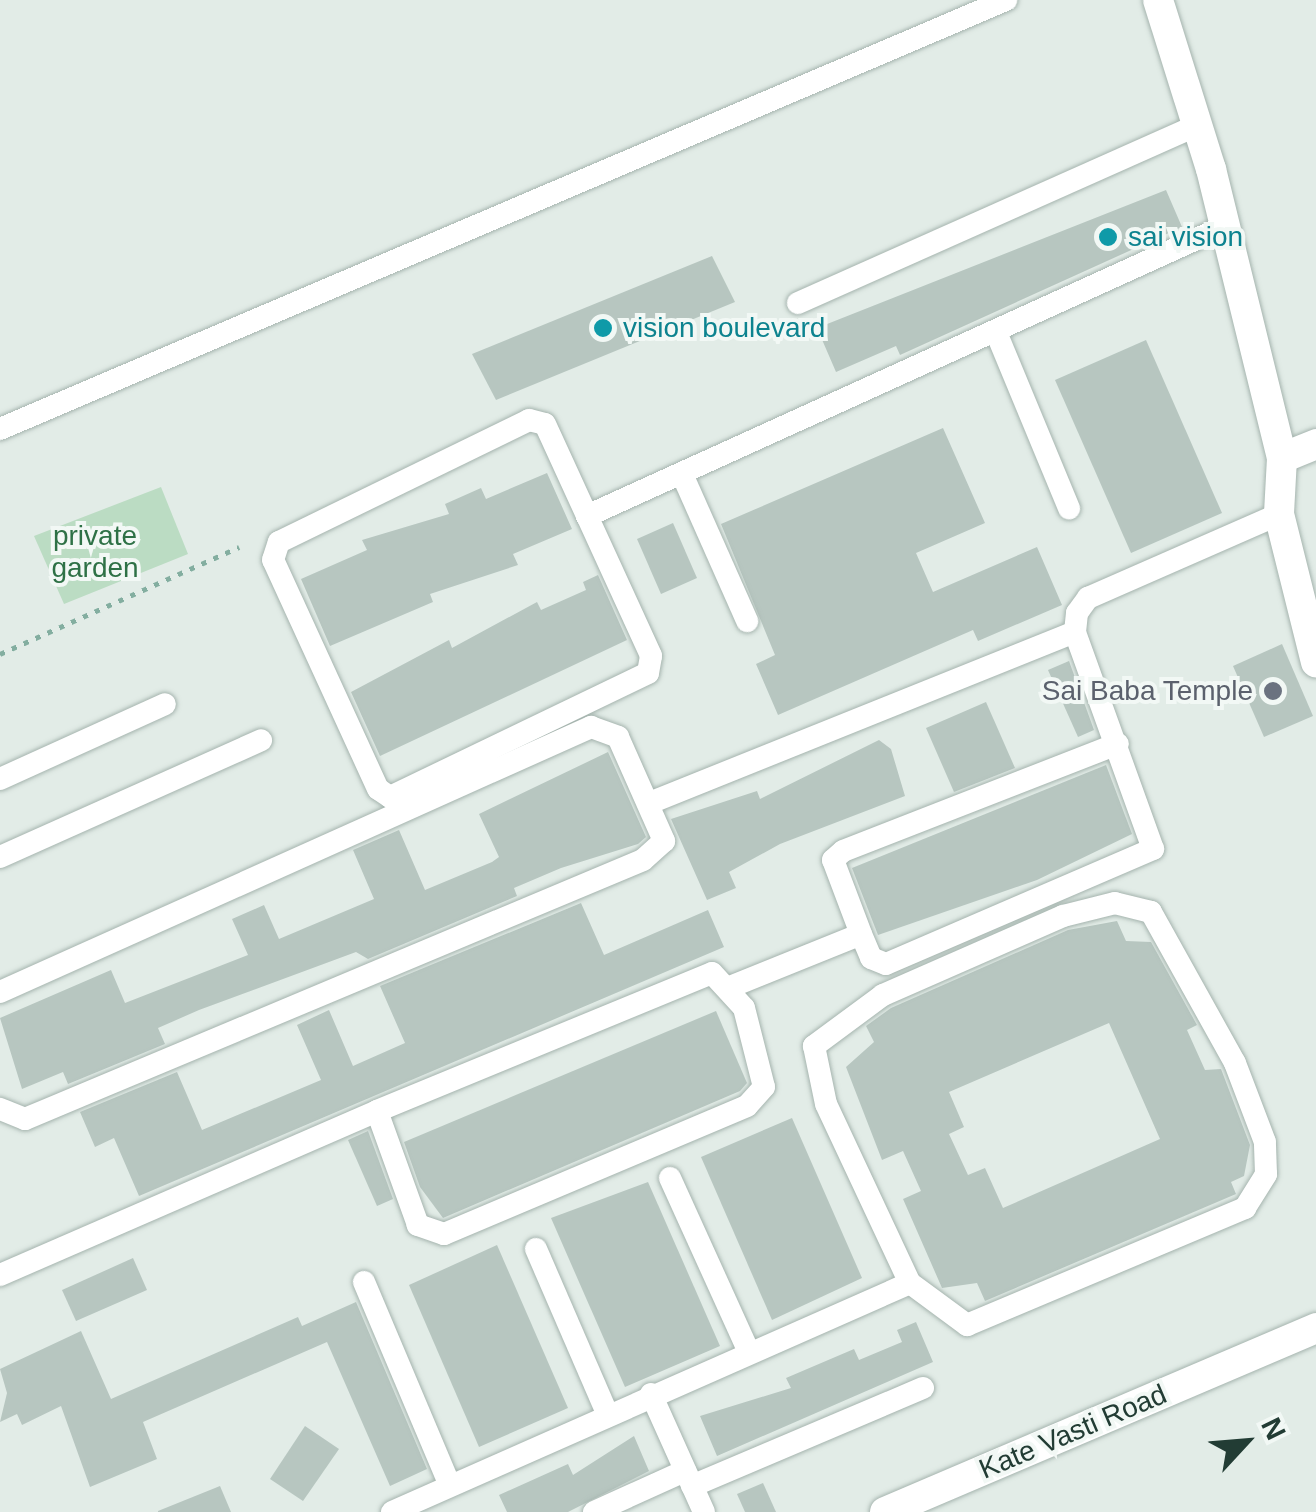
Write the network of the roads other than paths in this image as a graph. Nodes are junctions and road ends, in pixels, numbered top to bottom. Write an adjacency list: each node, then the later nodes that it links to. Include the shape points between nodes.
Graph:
1 (1006, 0): 7 (street)
2 (1158, 0): 3 (street)
3 (1197, 125): 4 (street); 5 (street)
4 (1225, 226): 6 (street); 9 (street)
5 (798, 304)
6 (996, 332): 10 (street); 11 (street)
7 (0, 429)
8 (1316, 444): 9 (street)
9 (1282, 458): 12 (street)
10 (682, 474): 13 (street); 14 (street)
11 (1069, 508)
12 (1279, 514): 15 (street, via 1088,598); 16 (street)
13 (587, 516): 13 (street, via 546,424 529,420 279,542 274,560 378,789 390,797 648,672 652,656)
14 (747, 621)
15 (1075, 632): 19 (street); 21 (street)
16 (1316, 662)
17 (166, 704): 20 (street)
18 (261, 740): 22 (street)
19 (1118, 744): 23 (street, via 842,852 833,860); 23 (street, via 1154,850 886,964 871,958)
20 (0, 779)
21 (652, 802): 25 (street, via 618,737 574,731); 26 (street, via 664,841 643,860 25,1119)
22 (0, 857)
23 (861, 934): 24 (street)
24 (730, 987): 27 (street, via 712,973); 27 (street, via 744,1008 760,1097 444,1234 418,1225)
25 (0, 992)
26 (0, 1109)
27 (377, 1110): 30 (street)
28 (670, 1178): 34 (street)
29 (536, 1249): 37 (street)
30 (0, 1275)
31 (364, 1282): 39 (street)
32 (910, 1283): 32 (street, via 967,1325 1245,1208 1266,1174 1265,1142 1235,1063 1152,912 1115,903 1062,916 883,995 814,1046 826,1104); 34 (street)
33 (1316, 1328): 43 (street, Kate Vasti Road)
34 (749, 1352): 36 (street)
35 (923, 1388): 38 (street)
36 (651, 1394): 37 (street); 38 (street)
37 (607, 1413): 39 (street)
38 (689, 1478): 41 (street); 42 (street)
39 (448, 1483): 40 (street)
40 (392, 1512)
41 (594, 1512)
42 (704, 1512)
43 (886, 1512)

